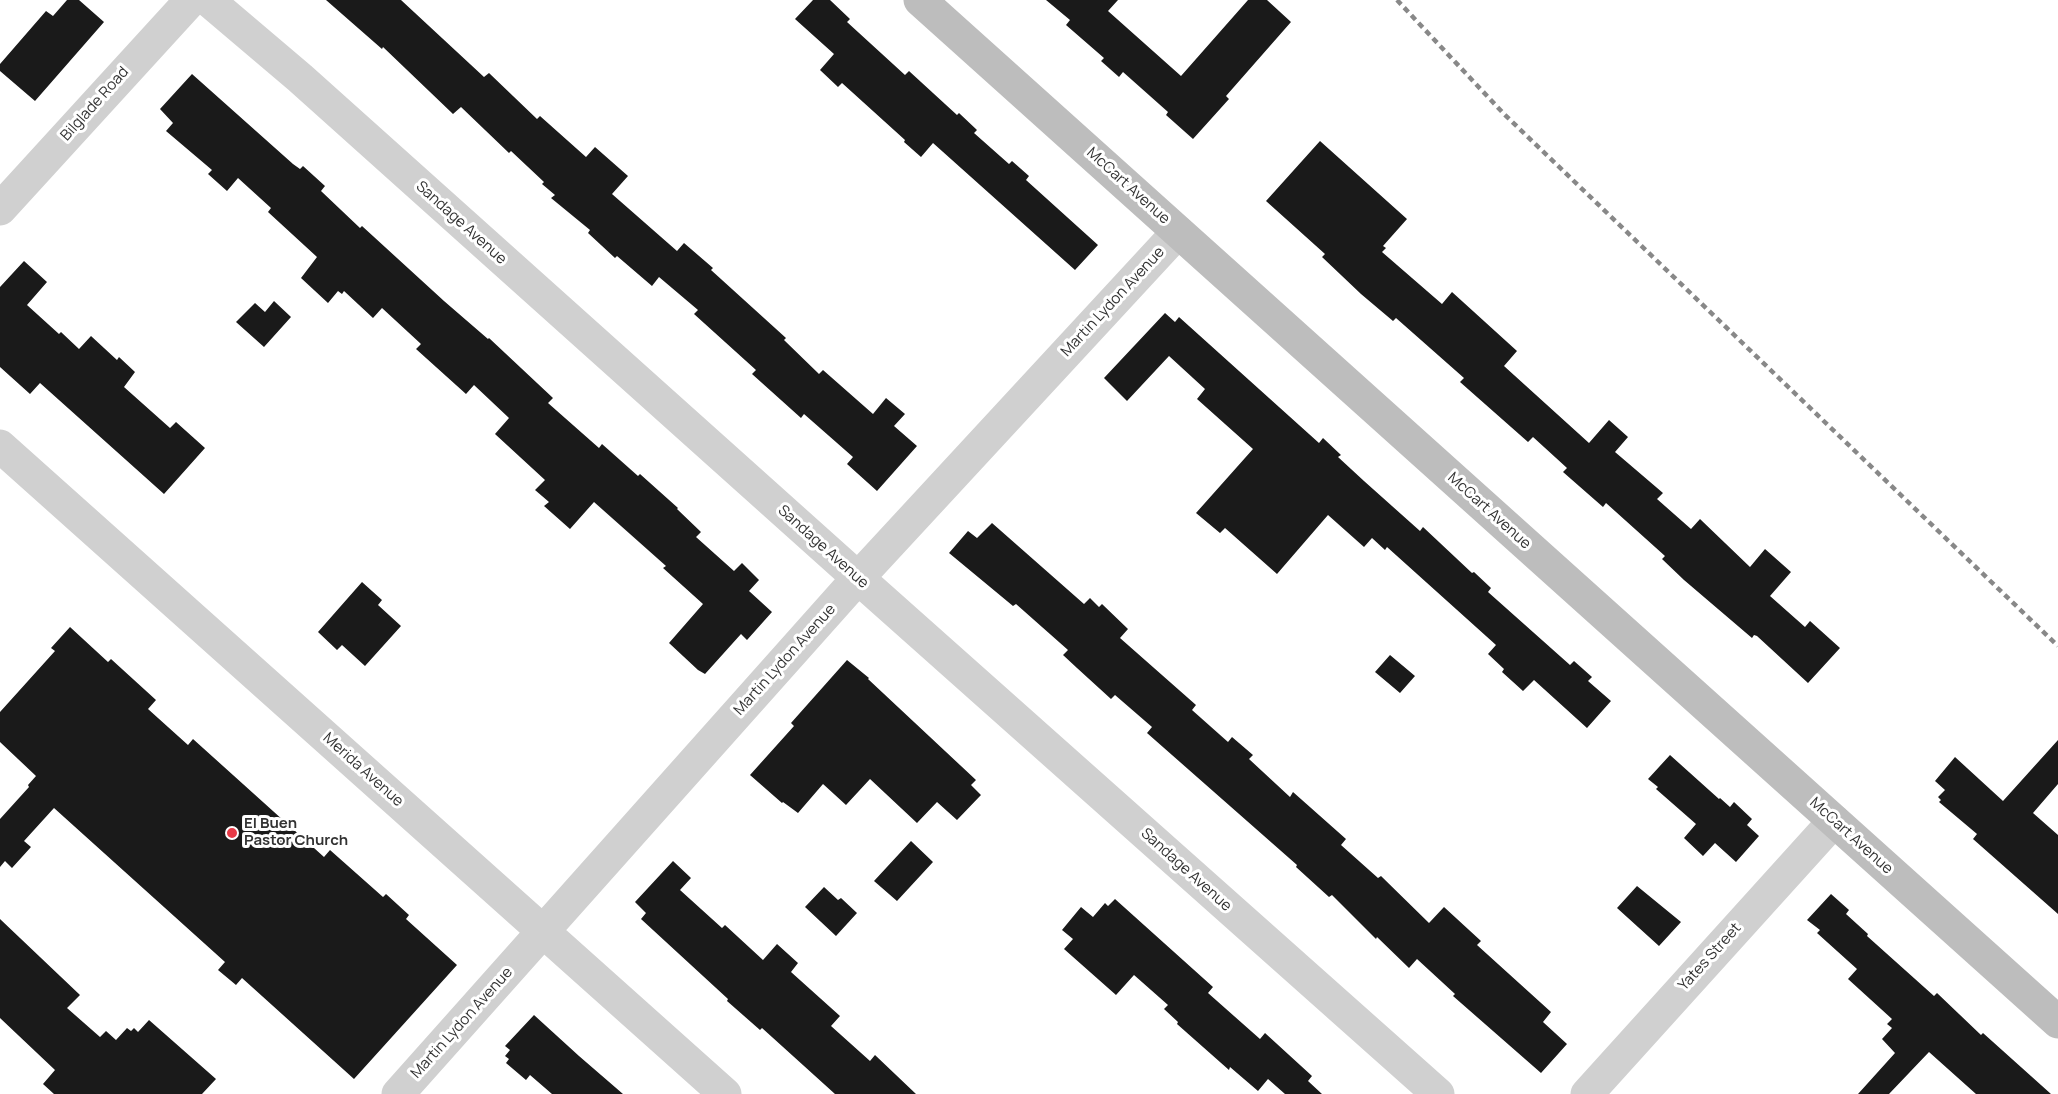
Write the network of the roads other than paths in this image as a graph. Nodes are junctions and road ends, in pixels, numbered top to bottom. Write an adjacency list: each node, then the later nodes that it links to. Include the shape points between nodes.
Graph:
1 (190, 0): 4 (street, Bilglade Road)
2 (208, 0): 7 (street, Sandage Avenue)
3 (920, 0): 5 (main road, McCart Avenue)
4 (0, 209)
5 (1178, 232): 7 (street, Martin Lydon Avenue); 8 (main road, McCart Avenue)
6 (0, 446): 9 (street, Merida Avenue)
7 (858, 578): 9 (street, Martin Lydon Avenue); 13 (street, Sandage Avenue)
8 (1834, 821): 10 (main road, McCart Avenue); 14 (street, Yates Street)
9 (543, 932): 11 (street, Martin Lydon Avenue); 12 (street, Merida Avenue)
10 (2058, 1023)
11 (398, 1094)
12 (725, 1094)
13 (1438, 1094)
14 (1587, 1094)

